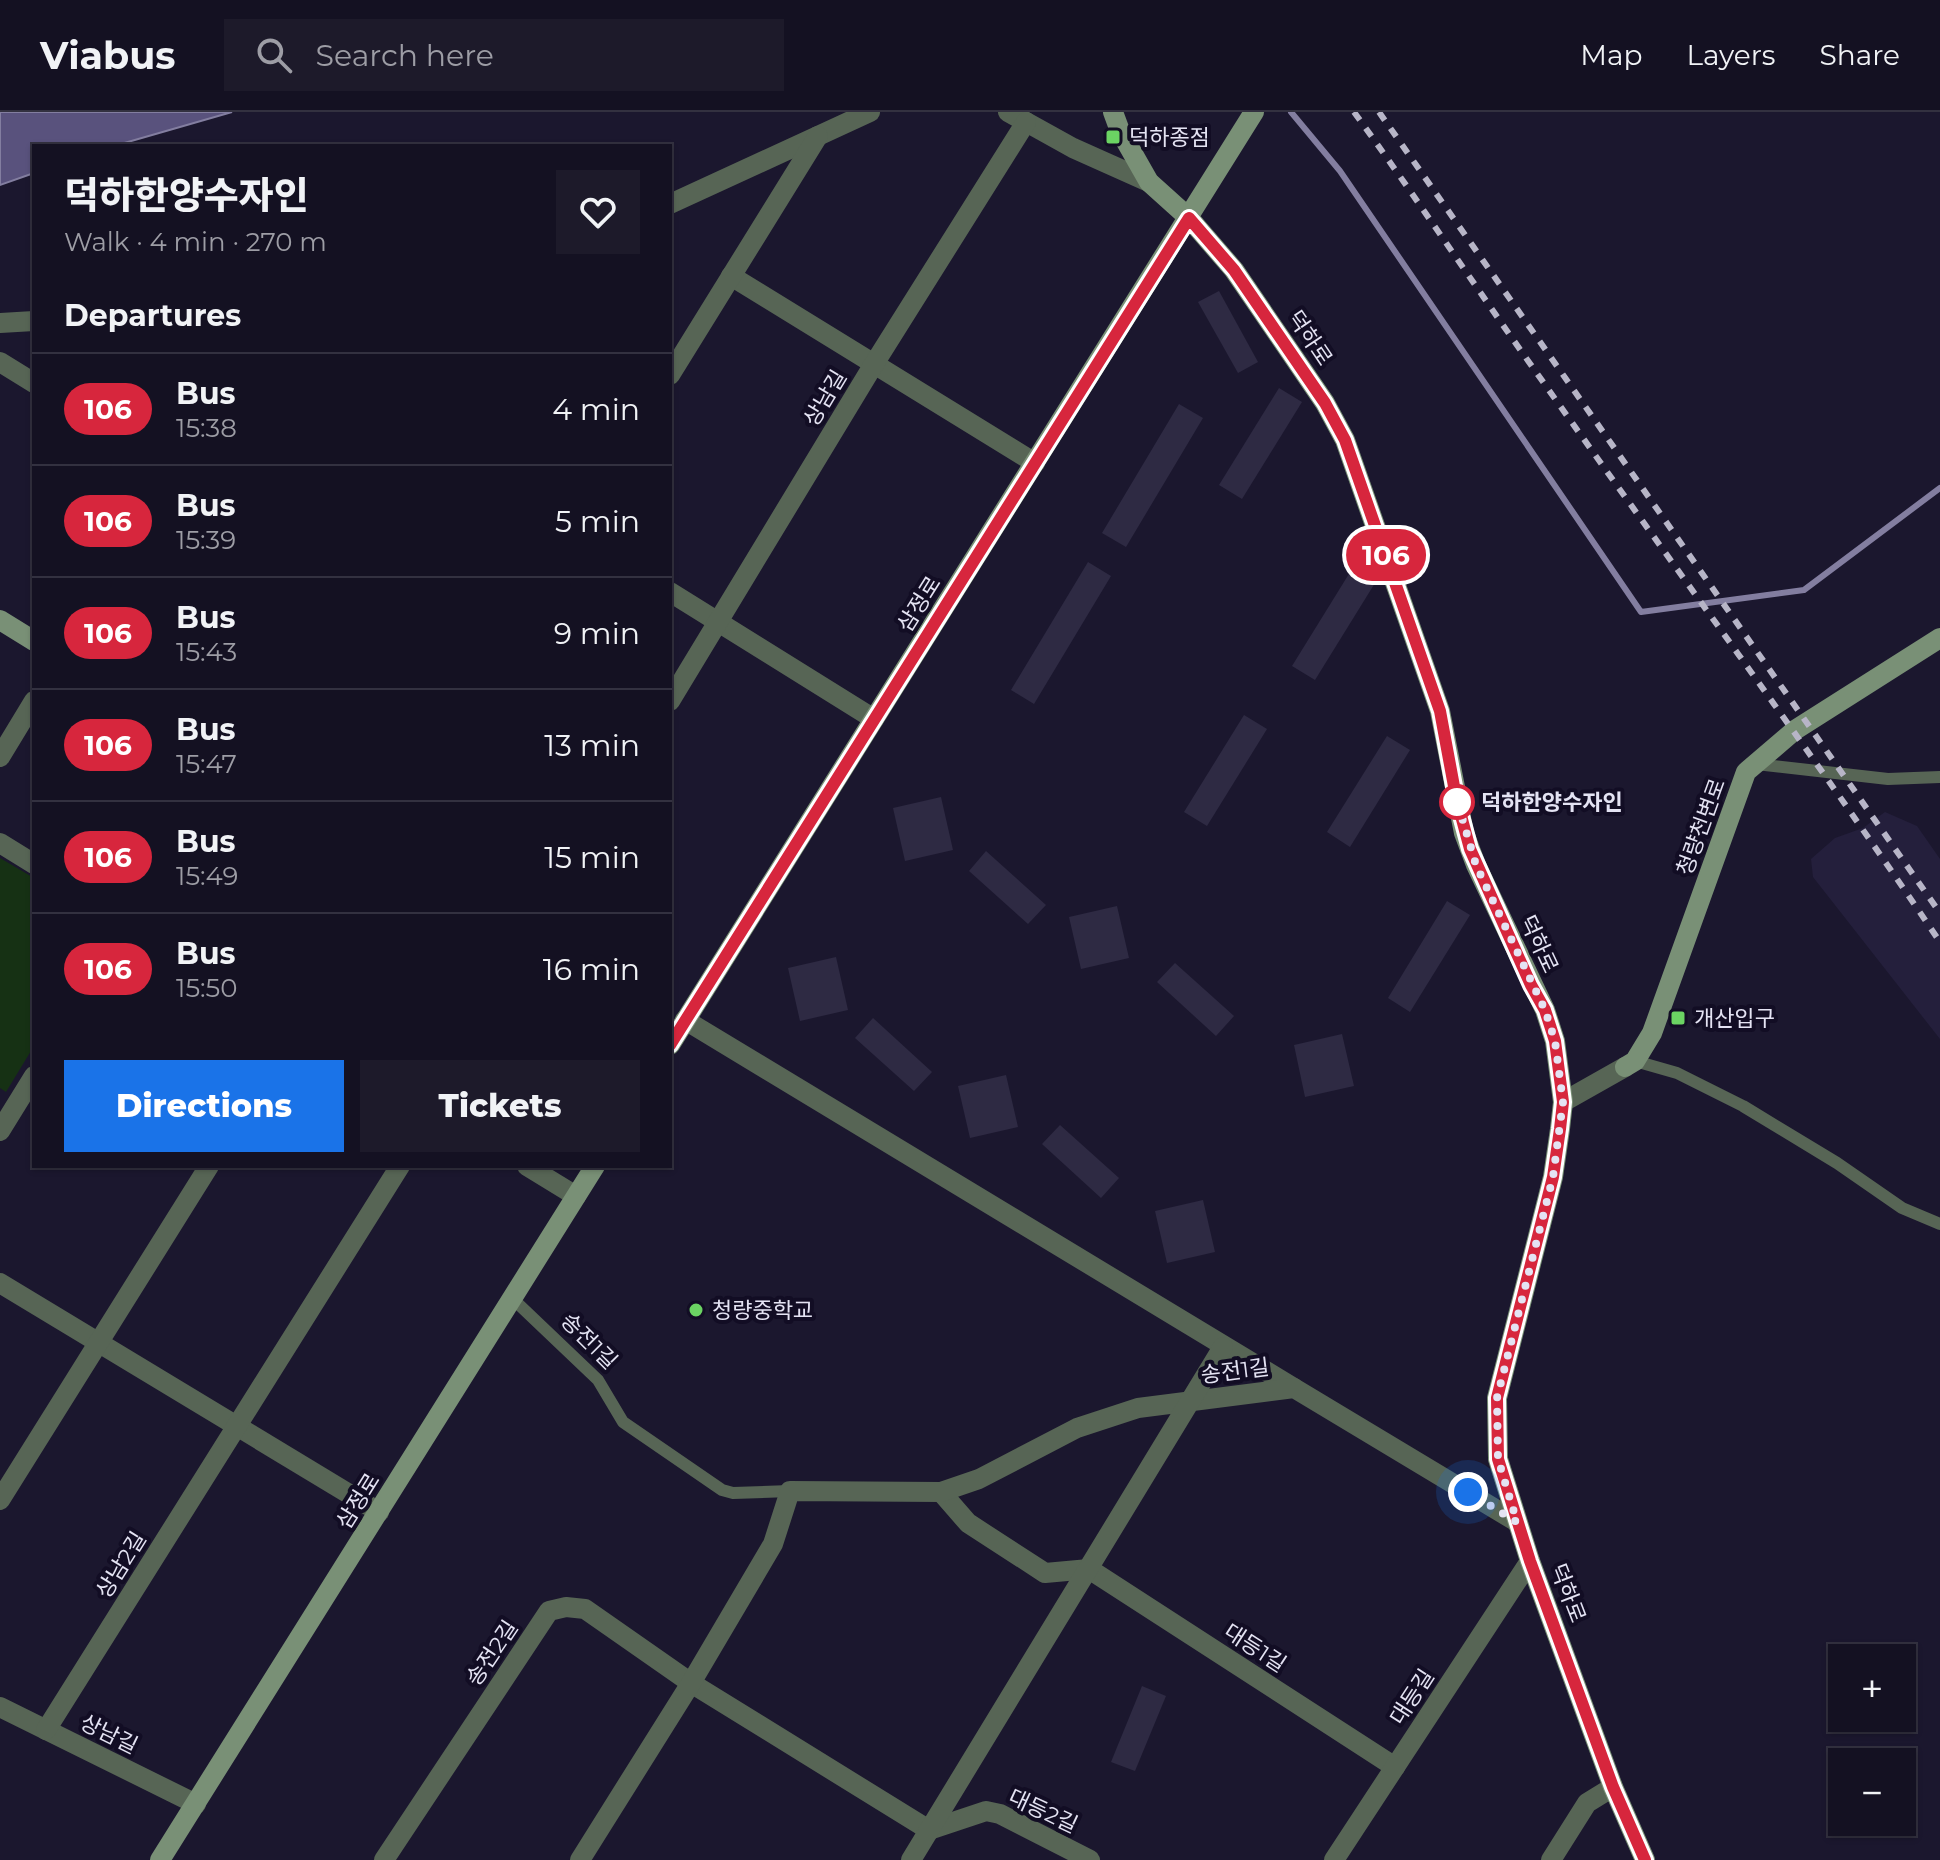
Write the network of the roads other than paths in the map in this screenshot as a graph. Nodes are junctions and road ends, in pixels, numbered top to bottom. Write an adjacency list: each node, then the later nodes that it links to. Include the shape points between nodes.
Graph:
1 (870, 112): 5 (street)
2 (1113, 112): 6 (street, 덕하로)
3 (1254, 112): 8 (street, 삼정로)
4 (1017, 117): 6 (street); 13 (street, 상남길)
5 (818, 136): 7 (street); 9 (street)
6 (1149, 182): 8 (street, 덕하로)
7 (672, 203)
8 (1189, 218): 16 (street, 삼정로); 33 (street, 덕하로, via 1234,270 1345,440 1440,711 1472,854 1545,1010)
9 (731, 276): 13 (street); 14 (street)
10 (32, 321): 11 (street)
11 (0, 323)
12 (0, 362): 15 (street)
13 (874, 364): 16 (street); 19 (street, 상남길)
14 (672, 372)
15 (32, 382)
16 (1035, 463): 24 (street, 삼정로)
17 (672, 593): 19 (street)
18 (0, 620): 21 (street)
19 (718, 622): 22 (street, 상남길); 24 (street)
20 (1940, 638): 26 (street, 청량천변로, via 1795,730)
21 (32, 640)
22 (672, 698)
23 (32, 704): 25 (street)
24 (874, 719): 30 (street, 삼정로)
25 (0, 757)
26 (1755, 764): 27 (lane, via 1888,779); 31 (street, 청량천변로, via 1746,772 1652,1033)
27 (1940, 777)
28 (0, 843): 29 (street)
29 (32, 863)
30 (676, 1030): 44 (street)
31 (1630, 1064): 33 (street); 40 (lane, via 1677,1073 1743,1106 1902,1208)
32 (32, 1079): 34 (street)
33 (1563, 1102): 52 (street, 덕하로, via 1553,1177 1497,1398 1498,1459)
34 (0, 1131)
35 (208, 1168): 43 (street)
36 (399, 1168): 47 (street, 상남2길)
37 (530, 1168): 39 (street)
38 (594, 1168): 39 (street, 삼정로)
39 (576, 1196): 42 (street, 삼정로)
40 (1940, 1224)
41 (0, 1283): 43 (street)
42 (512, 1298): 48 (lane, 송전1길, via 598,1380 623,1422 722,1490); 51 (street, 삼정로)
43 (99, 1342): 47 (street); 50 (street)
44 (1223, 1347): 45 (street); 46 (street)
45 (1294, 1388): 46 (street, 송전1길); 52 (street, 송전1길)
46 (1191, 1401): 49 (street, 송전1길, via 1138,1408 1077,1428 979,1479); 54 (street)
47 (237, 1426): 51 (street); 57 (street, 상남2길)
48 (790, 1491): 49 (street, 송전1길); 55 (street, via 773,1544)
49 (941, 1492): 54 (street, via 968,1523 1045,1573)
50 (0, 1500)
51 (379, 1512): 60 (street, 삼정로)
52 (1517, 1522): 53 (street, 덕하로)
53 (1530, 1561): 58 (street, 대등길); 59 (street, 덕하로)
54 (1089, 1569): 58 (street, 대등1길); 61 (street)
55 (691, 1683): 61 (street, 송전2길); 63 (street, 송전2길, via 585,1609 549,1611); 64 (street)
56 (0, 1707): 57 (street, 상남길)
57 (46, 1730): 60 (street, 상남길)
58 (1395, 1767): 67 (street, 대등길)
59 (1613, 1787): 68 (street, via 1587,1803); 69 (street, 덕하로)
60 (196, 1804): 62 (street, 삼정로)
61 (929, 1830): 65 (street); 66 (street, 대등2길, via 986,1811)
62 (160, 1860)
63 (384, 1860)
64 (580, 1860)
65 (911, 1860)
66 (1090, 1860)
67 (1334, 1860)
68 (1551, 1860)
69 (1645, 1860)

